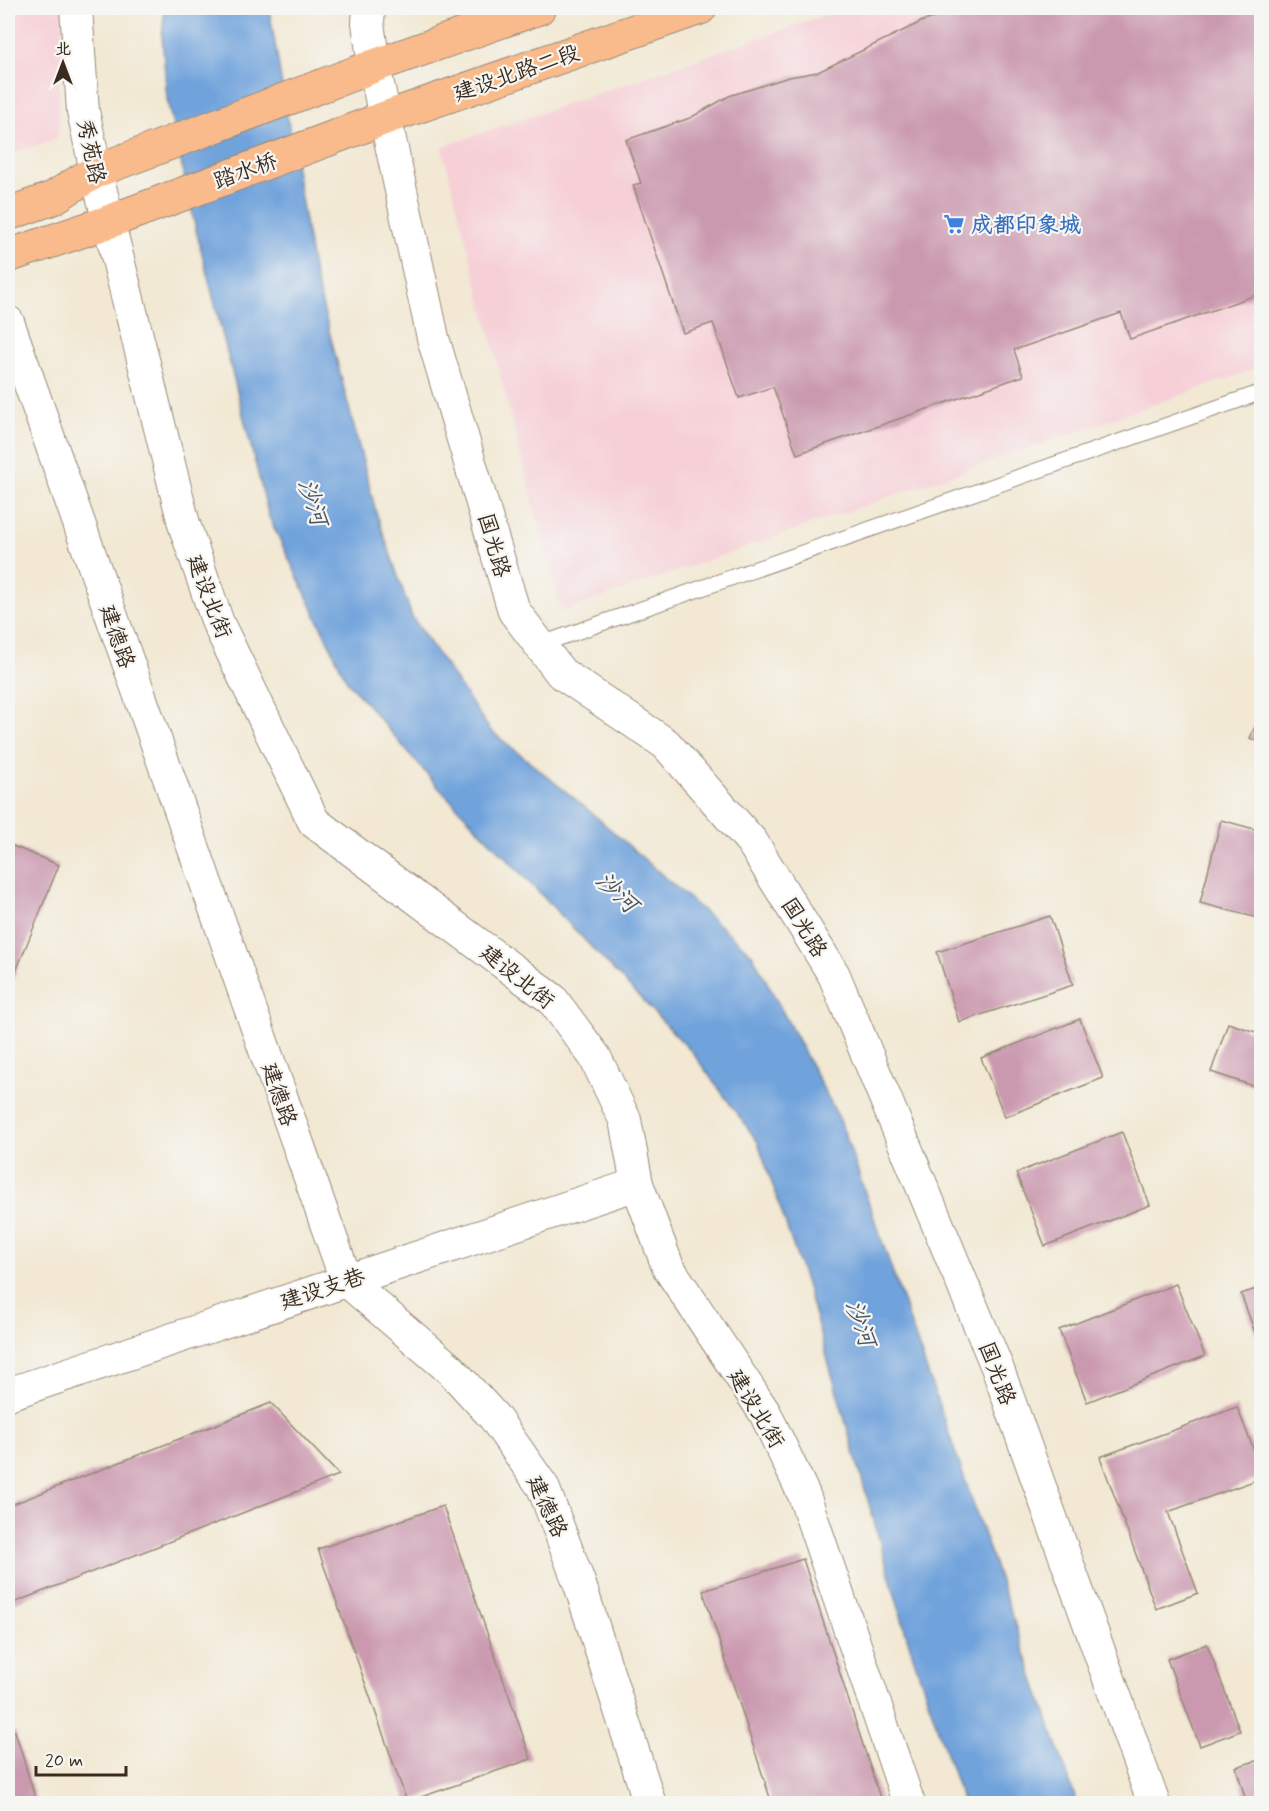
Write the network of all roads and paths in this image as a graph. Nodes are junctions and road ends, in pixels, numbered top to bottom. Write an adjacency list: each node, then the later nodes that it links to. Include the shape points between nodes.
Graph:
1 (76, 8): 8 (street, 秀苑路, via 83,111)
2 (369, 8): 5 (street, 国光路)
3 (539, 8): 5 (main road)
4 (700, 8): 6 (main road, 建设北路二段)
5 (374, 66): 6 (street, 国光路); 8 (main road)
6 (385, 118): 7 (main road, 建设北路二段); 14 (street, 国光路, via 433,338 514,611)
7 (332, 138): 10 (main road, 踏水桥)
8 (96, 171): 9 (main road, via 53,198); 10 (street, 秀苑路)
9 (8, 214)
10 (108, 222): 11 (main road); 15 (street, 建设北街, via 187,535 218,623 314,822 552,999 595,1056 625,1120)
11 (8, 256)
12 (8, 322): 16 (street, 建德路)
13 (1262, 392): 14 (lane)
14 (539, 645): 20 (street, 国光路, via 561,673 666,744 752,842 834,975 997,1367)
15 (637, 1184): 16 (street, 建设支巷); 19 (street, 建设北街, via 668,1267 765,1413 804,1495)
16 (346, 1280): 17 (street, 建设支巷); 18 (street, 建德路, via 451,1370 494,1417 543,1487 580,1585)
17 (8, 1394)
18 (650, 1803)
19 (909, 1803)
20 (1154, 1803)

